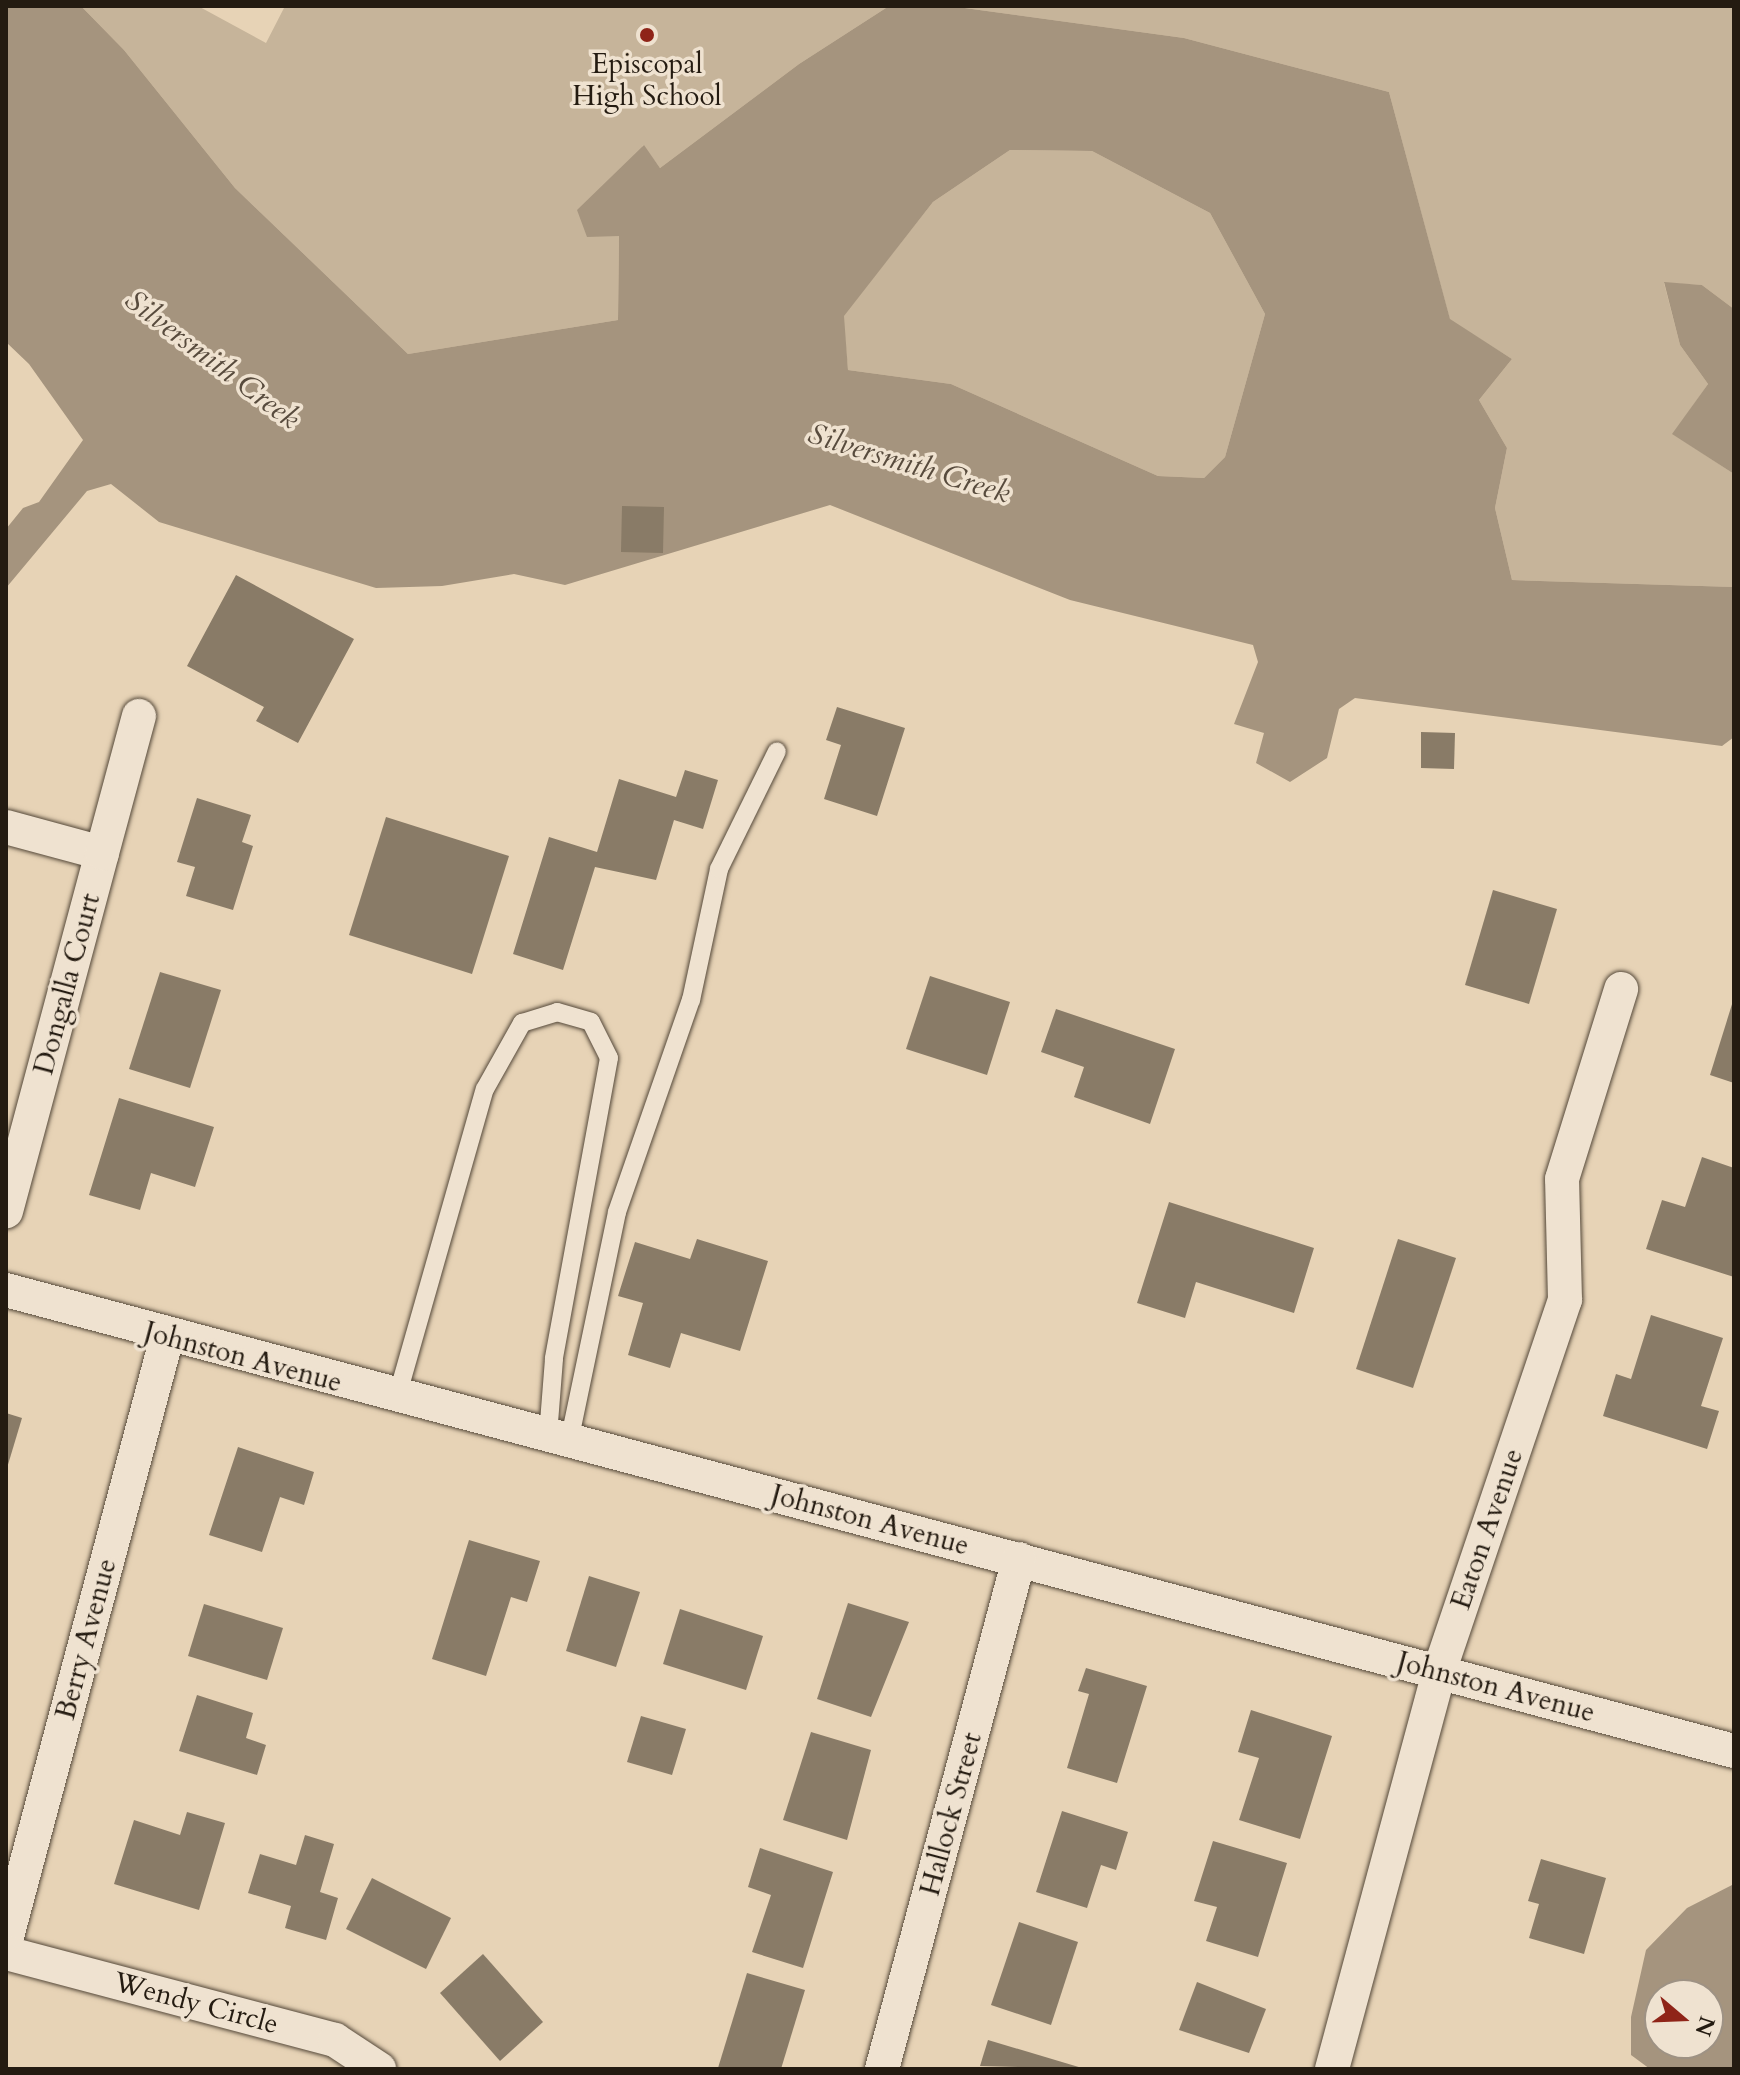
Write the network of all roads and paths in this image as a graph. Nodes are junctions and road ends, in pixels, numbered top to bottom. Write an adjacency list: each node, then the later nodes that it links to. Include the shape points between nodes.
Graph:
1 (139, 716): 4 (street, Dongalla Court)
2 (777, 751): 10 (lane, via 719,869 691,1000 617,1212)
3 (6, 827): 4 (street)
4 (102, 853): 6 (street, Dongalla Court)
5 (1621, 989): 12 (street, Eaton Avenue, via 1562,1179 1565,1300)
6 (6, 1211)
7 (6, 1290): 8 (street, Johnston Avenue)
8 (167, 1337): 9 (street, Johnston Avenue); 14 (street, Berry Avenue)
9 (397, 1397): 10 (street, Johnston Avenue); 10 (lane, via 485,1089 522,1023 557,1012 591,1022 609,1058 554,1359)
10 (558, 1439): 11 (street, Johnston Avenue)
11 (1019, 1559): 12 (street, Johnston Avenue); 17 (street, Hallock Street)
12 (1439, 1672): 13 (street, Johnston Avenue); 18 (street, Eaton Avenue)
13 (1734, 1751)
14 (6, 1940)
15 (6, 1953): 16 (street, Wendy Circle, via 335,2040)
16 (379, 2069)
17 (882, 2069)
18 (1332, 2069)

